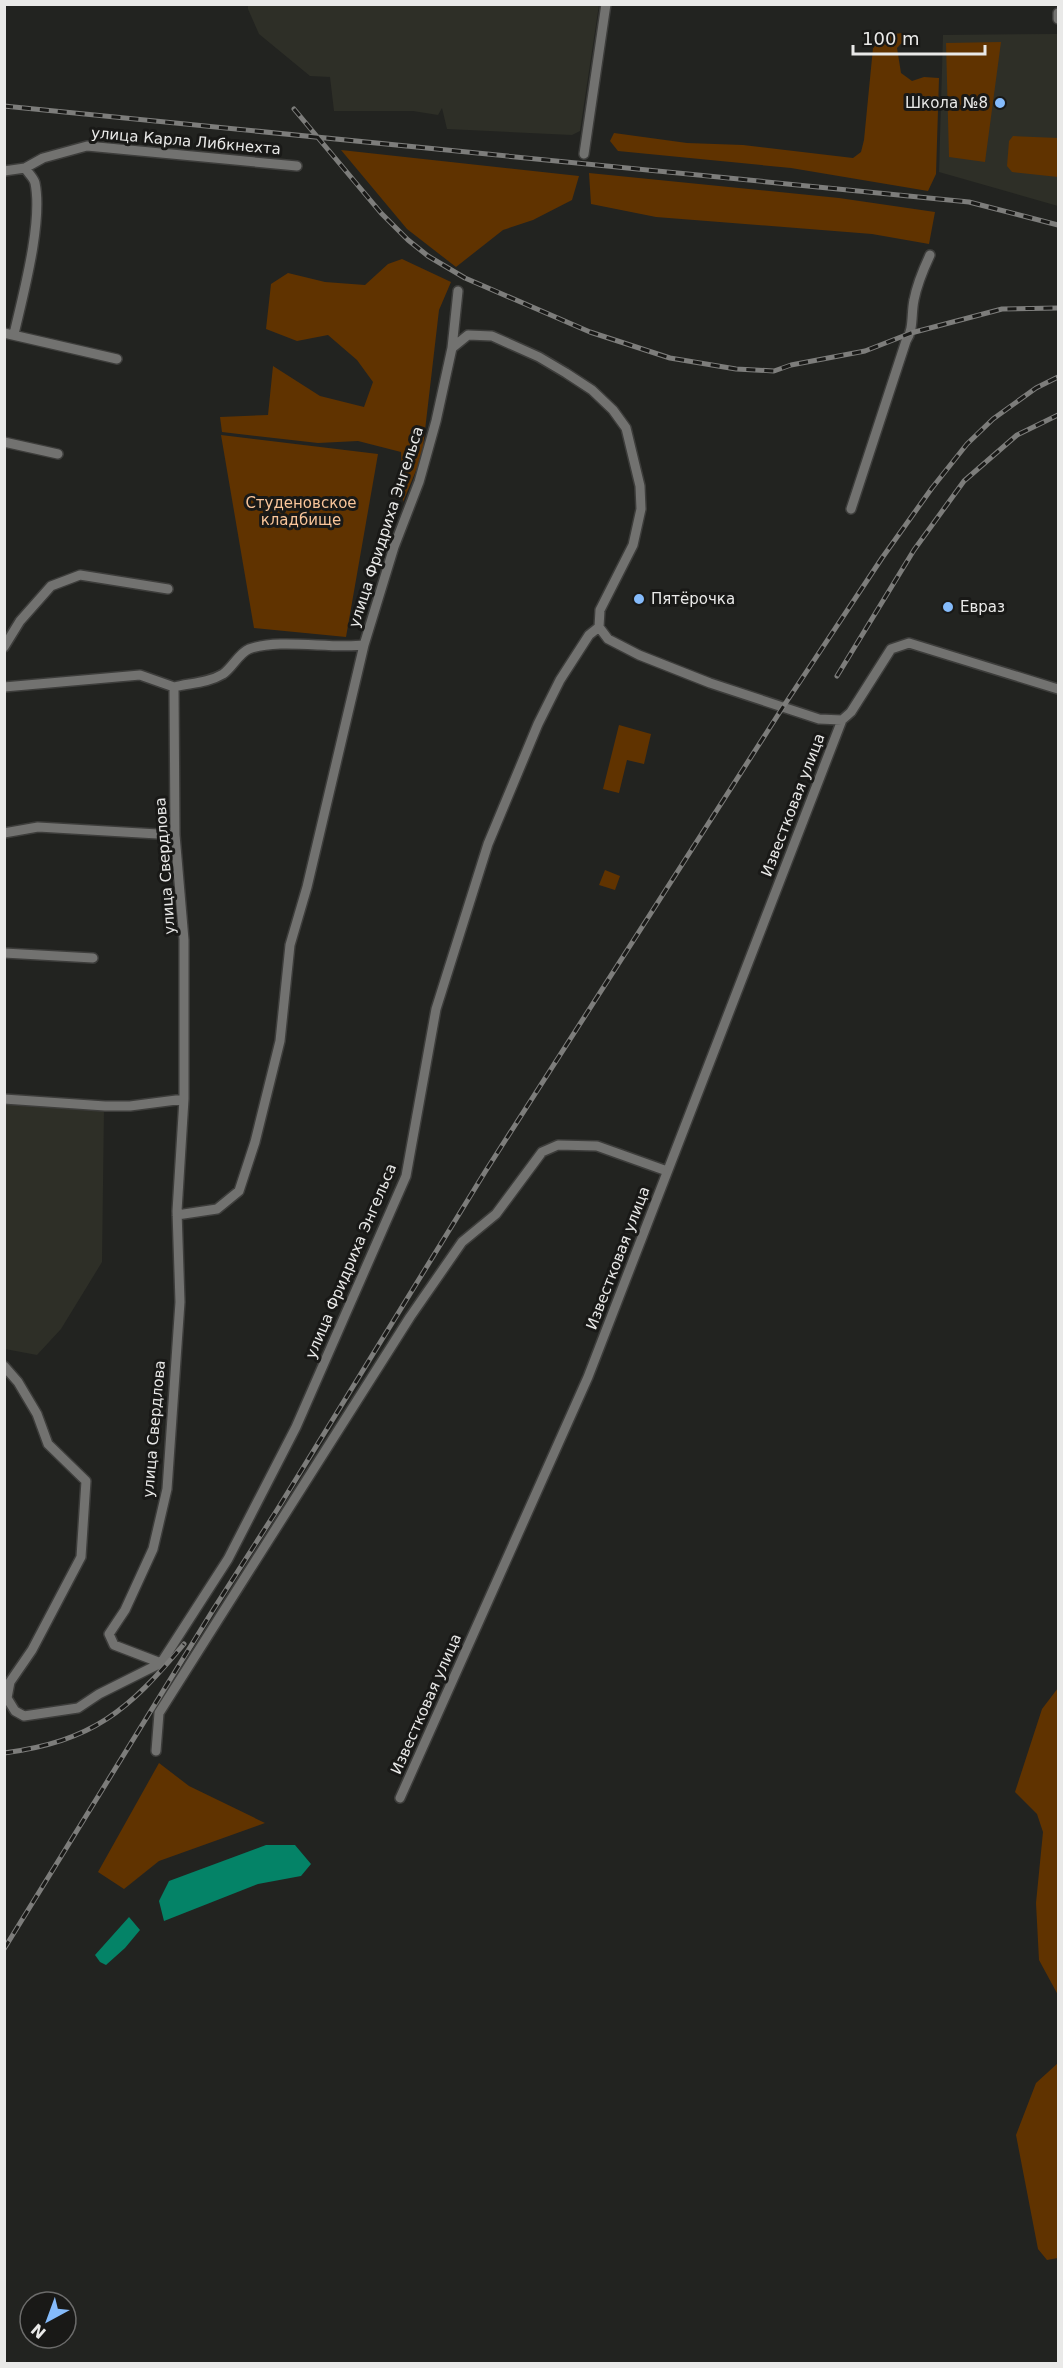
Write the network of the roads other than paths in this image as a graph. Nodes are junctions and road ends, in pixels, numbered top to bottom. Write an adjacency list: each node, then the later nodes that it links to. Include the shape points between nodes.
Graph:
1 (606, 4): 4 (street)
2 (1059, 14): 3 (street)
3 (1058, 19)
4 (584, 154)
5 (297, 166): 6 (street, улица Карла Либкнехта, via 87,147 43,158)
6 (25, 168): 7 (street, улица Карла Либкнехта); 10 (street, via 35,181 36,204 30,261)
7 (4, 171)
8 (930, 255): 15 (street, via 913,302 911,333)
9 (458, 291): 11 (street)
10 (9, 334): 12 (street)
11 (452, 348): 17 (street, улица Фридриха Энгельса, via 468,334 492,336 530,353 592,390 626,428 640,486 641,509 633,545 600,610); 18 (street, улица Фридриха Энгельса, via 419,482)
12 (117, 359)
13 (4, 442): 14 (street)
14 (58, 454)
15 (851, 509)
16 (168, 589): 19 (street, via 80,574 51,586 20,621)
17 (599, 627): 23 (street, via 608,639 639,655 710,683 819,719); 33 (street, улица Фридриха Энгельса, via 589,635 560,680 488,843 436,1009 406,1176 296,1427 228,1559)
18 (364, 645): 21 (street, улица Фридриха Энгельса, via 341,648 281,644 248,650 224,673 208,681); 31 (street, via 290,945 280,1041 240,1191 217,1209)
19 (4, 647)
20 (4, 687): 21 (street, via 140,675)
21 (174, 687): 25 (street, улица Свердлова)
22 (1059, 689): 23 (street, via 909,643 891,649)
23 (842, 720): 30 (street, Известковая улица)
24 (4, 834): 25 (street, via 38,827)
25 (175, 835): 29 (street, улица Свердлова, via 184,940)
26 (4, 953): 27 (street)
27 (93, 958)
28 (4, 1099): 29 (street, via 105,1106)
29 (184, 1099): 31 (street, улица Свердлова)
30 (667, 1171): 34 (street, via 597,1146 558,1145 542,1152 496,1214 462,1242 410,1317 159,1713); 35 (street, Известковая улица, via 588,1377)
31 (177, 1215): 33 (street, улица Свердлова, via 180,1302 166,1489 153,1549 125,1610 109,1634 114,1645)
32 (4, 1366): 33 (street, via 37,1414 48,1444 86,1480 81,1557 32,1650 10,1682 7,1698 15,1712 24,1716 78,1708)
33 (161, 1663)
34 (156, 1751)
35 (400, 1798)

